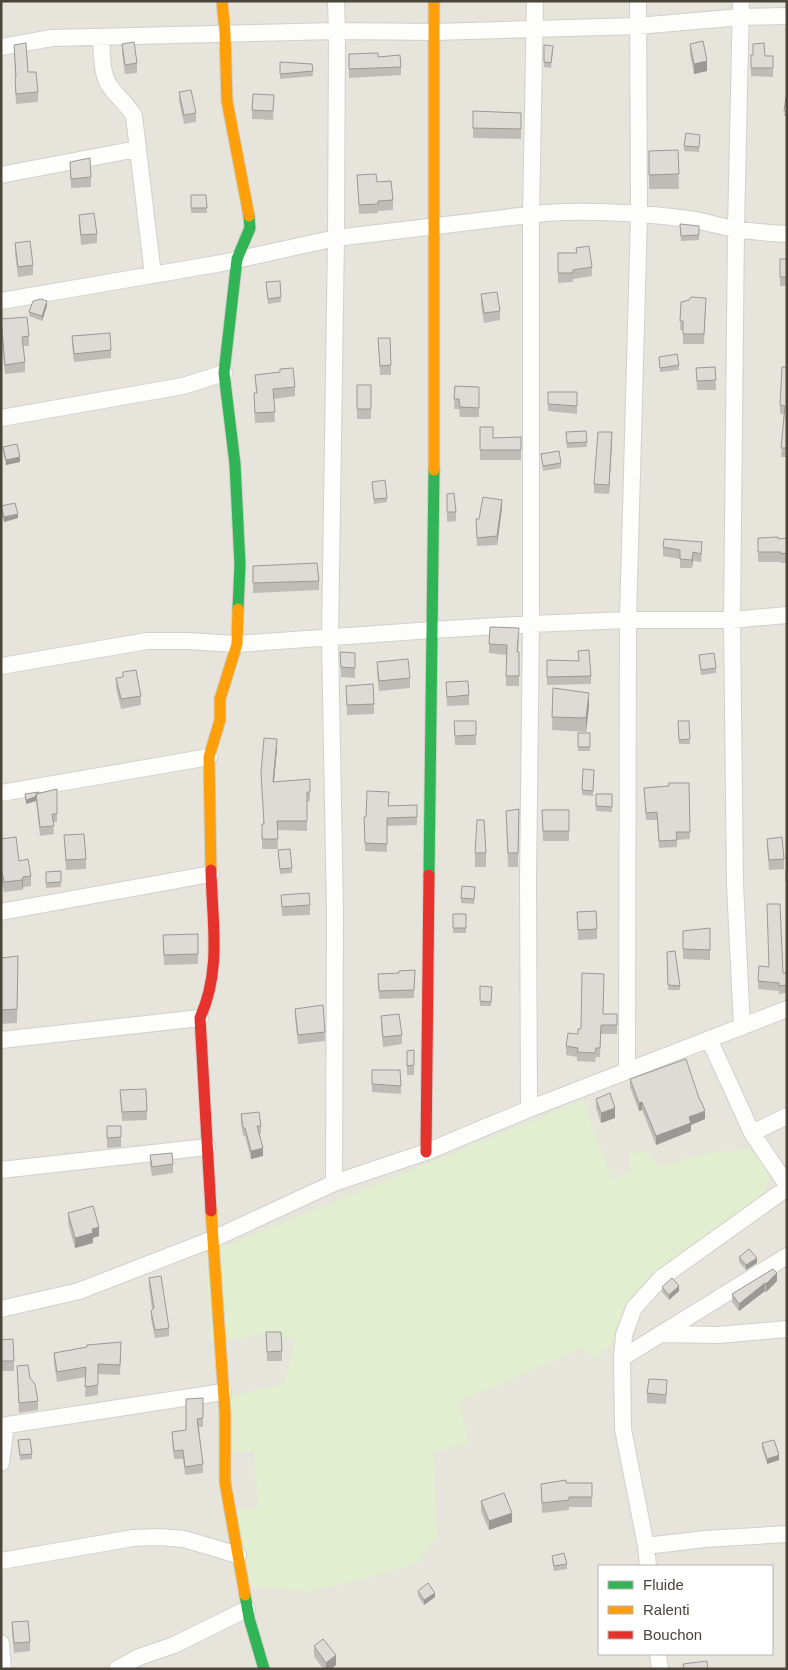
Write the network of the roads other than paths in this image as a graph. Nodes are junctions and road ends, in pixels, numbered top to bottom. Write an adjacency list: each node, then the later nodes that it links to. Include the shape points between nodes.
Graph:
1 (222, 1): 12 (street)
2 (336, 1): 10 (street)
3 (434, 1): 11 (street)
4 (535, 1): 9 (street)
5 (638, 1): 8 (street)
6 (741, 9): 7 (street); 8 (street); 20 (street)
7 (787, 16)
8 (638, 26): 9 (street); 18 (street)
9 (536, 28): 11 (street); 17 (street)
10 (337, 31): 11 (street); 12 (street); 22 (street)
11 (435, 32): 19 (street)
12 (225, 33): 13 (street); 23 (street, via 227,101 250,228)
13 (101, 37): 14 (street, via 52,38); 15 (street, via 104,72 109,84 134,116)
14 (1, 47)
15 (137, 148): 16 (street); 24 (street)
16 (1, 175)
17 (531, 215): 18 (street, via 578,211); 19 (street); 31 (street)
18 (639, 215): 20 (street, via 688,219); 29 (street)
19 (435, 227): 22 (street); 32 (street)
20 (736, 229): 21 (street); 30 (street)
21 (787, 234)
22 (336, 238): 23 (street); 33 (street)
23 (237, 259): 24 (street); 26 (street)
24 (153, 275): 25 (street)
25 (1, 302)
26 (224, 373): 27 (street, via 183,386); 34 (street, via 235,464 239,556)
27 (1, 418)
28 (787, 615): 30 (street)
29 (628, 620): 30 (street); 31 (street); 45 (street)
30 (732, 620): 42 (street, via 735,884)
31 (531, 624): 32 (street); 46 (street)
32 (432, 630): 33 (street); 50 (street)
33 (330, 639): 34 (street); 52 (street, via 335,913)
34 (237, 644): 35 (street, via 147,641); 36 (street, via 220,700 220,720)
35 (1, 666)
36 (210, 757): 37 (street); 38 (street)
37 (1, 792)
38 (211, 874): 39 (street); 41 (street, via 213,977)
39 (1, 912)
40 (787, 1009): 42 (street)
41 (200, 1018): 44 (street); 49 (street)
42 (742, 1026): 43 (street)
43 (708, 1039): 45 (street); 48 (street)
44 (1, 1040)
45 (627, 1071): 46 (street)
46 (530, 1109): 50 (street)
47 (787, 1116): 48 (street)
48 (752, 1132): 53 (street)
49 (208, 1146): 51 (street); 54 (street)
50 (426, 1152): 52 (street)
51 (1, 1170)
52 (334, 1182): 54 (street)
53 (787, 1187): 59 (street, via 661,1278 634,1308 624,1335)
54 (213, 1239): 56 (street, via 79,1291); 60 (street)
55 (787, 1256): 58 (street)
56 (1, 1309)
57 (787, 1330): 58 (street, via 718,1335)
58 (662, 1334): 59 (street)
59 (622, 1358): 64 (street, via 623,1429)
60 (223, 1392): 61 (street); 65 (street, via 225,1482)
61 (4, 1426): 62 (street)
62 (1, 1463)
63 (787, 1534): 64 (street)
64 (646, 1546): 67 (street)
65 (238, 1555): 66 (street, via 184,1539 159,1537 133,1538); 68 (street)
66 (1, 1561)
67 (648, 1565)
68 (247, 1609): 72 (street); 73 (street)
69 (1, 1642): 71 (street)
70 (658, 1655): 74 (street)
71 (3, 1669)
72 (117, 1669)
73 (264, 1669)
74 (660, 1669)

